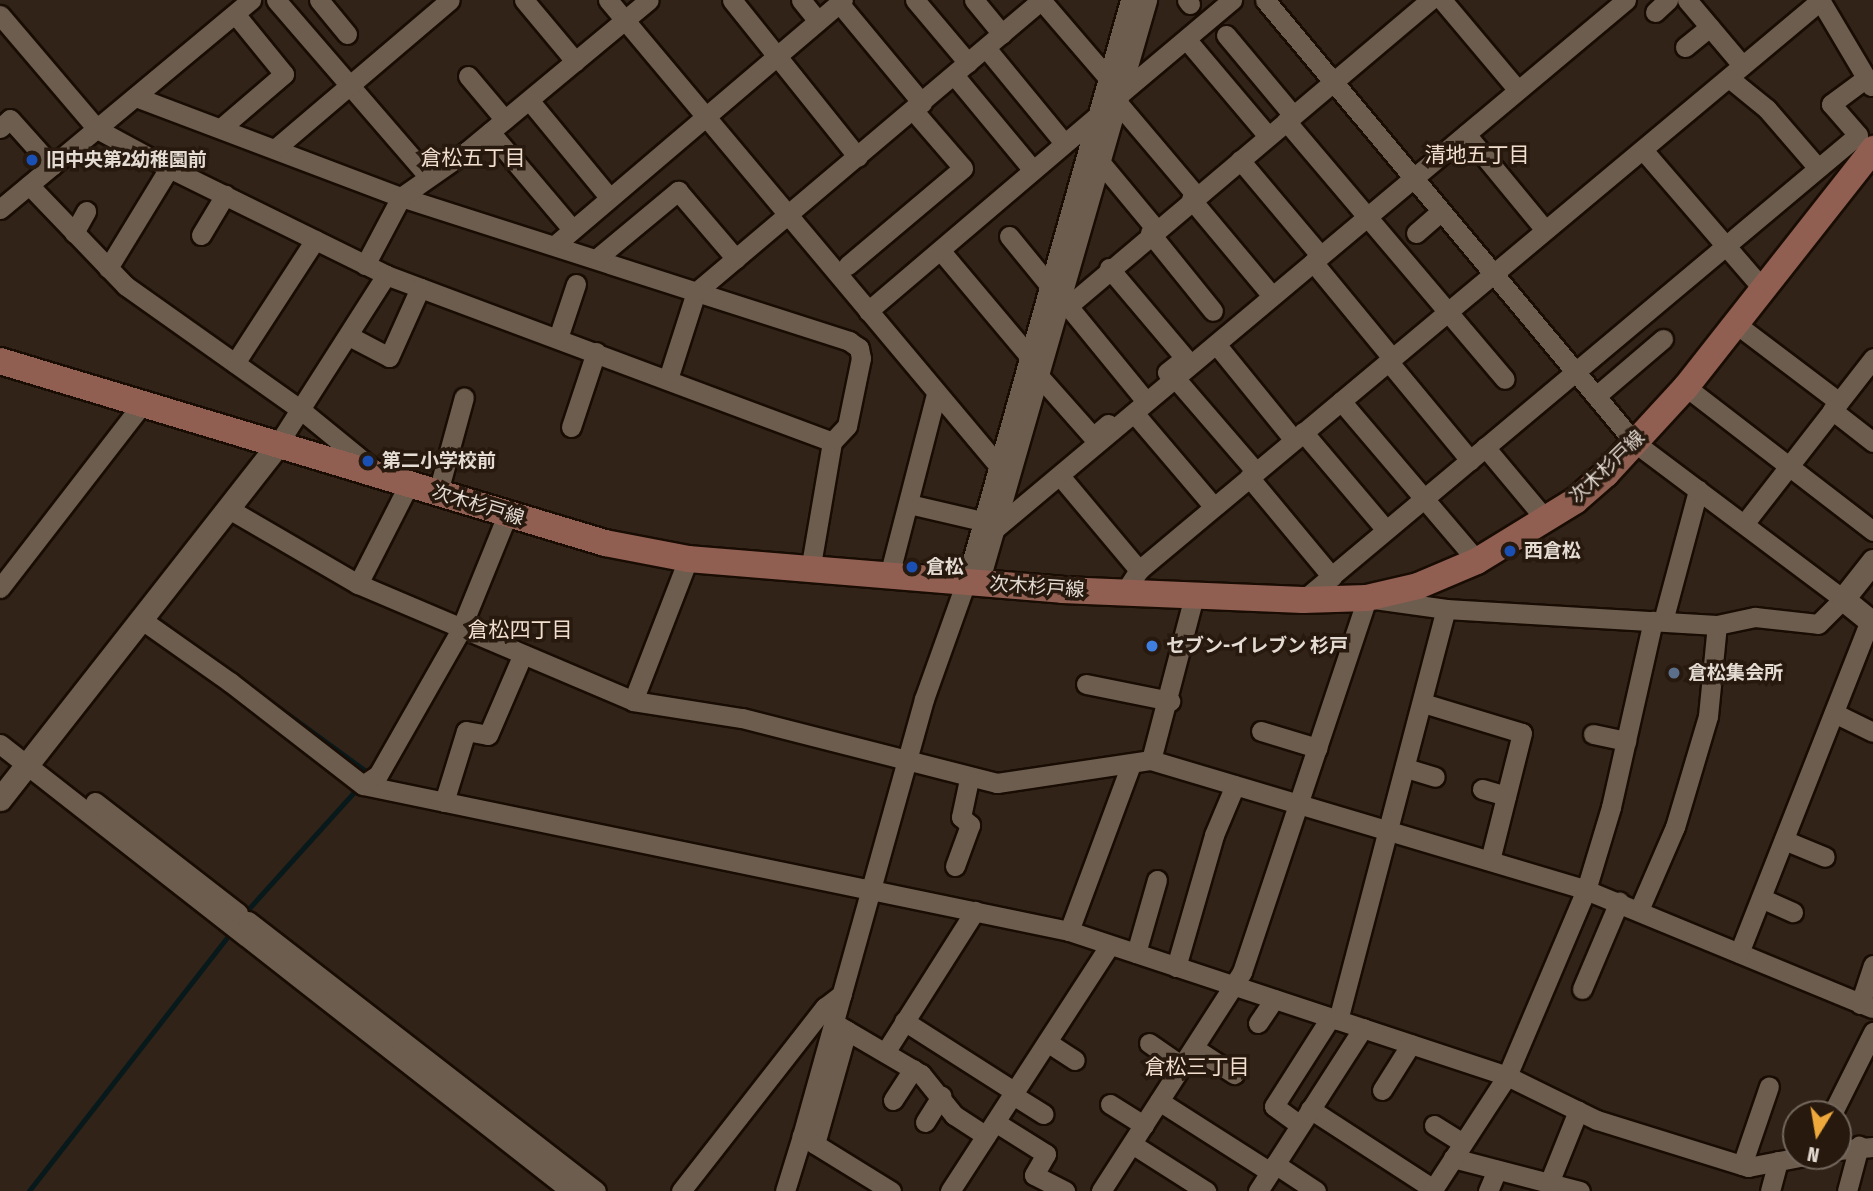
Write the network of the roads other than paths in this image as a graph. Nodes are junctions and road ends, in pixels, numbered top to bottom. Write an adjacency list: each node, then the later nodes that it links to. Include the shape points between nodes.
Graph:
1 (251, 0): 23 (street)
2 (276, 0): 42 (street)
3 (319, 0): 28 (street)
4 (450, 0): 42 (street)
5 (524, 0): 35 (street)
6 (608, 0): 25 (street)
7 (649, 0): 25 (street)
8 (733, 0): 34 (street)
9 (801, 0): 26 (street)
10 (915, 0): 36 (street)
11 (974, 0): 29 (street)
12 (1041, 0): 29 (street); 39 (street)
13 (1130, 0): 39 (street)
14 (1147, 0): 45 (street)
15 (1232, 0): 31 (street)
16 (1265, 0): 40 (street)
17 (1430, 0): 40 (street)
18 (1442, 0): 43 (street)
19 (1626, 0): 43 (street)
20 (1687, 0): 27 (street)
21 (1820, 0): 37 (street); 41 (street)
22 (841, 2): 26 (street); 47 (street)
23 (235, 14): 44 (street); 53 (street, via 284,74)
24 (0, 15): 54 (street)
25 (625, 20): 35 (street); 48 (street)
26 (818, 21): 34 (street)
27 (1710, 27): 32 (street); 37 (street)
28 (347, 34)
29 (1002, 34): 33 (street)
30 (1226, 35): 50 (street)
31 (1186, 39): 45 (street); 56 (street)
32 (1685, 47)
33 (986, 48): 36 (street); 57 (street)
34 (777, 55): 48 (street); 61 (street)
35 (575, 61): 46 (street)
36 (961, 69): 47 (street); 67 (street)
37 (1736, 72): 60 (street); 66 (street)
38 (468, 76): 51 (street)
39 (1108, 78): 49 (street)
40 (1332, 82): 50 (street); 69 (street)
41 (1870, 83): 66 (street, via 1831,104 1858,135)
42 (349, 84): 58 (street); 68 (street)
43 (1517, 89): 55 (street)
44 (136, 97): 53 (street); 54 (street)
45 (1118, 98): 63 (street); 74 (street)
46 (528, 100): 51 (street); 73 (street)
47 (917, 106): 61 (street); 95 (street, via 963,168)
48 (706, 115): 73 (street); 78 (street)
49 (1098, 115): 57 (street); 101 (street)
50 (1289, 118): 56 (street); 79 (street)
51 (498, 126): 68 (street); 80 (street)
52 (0, 128): 64 (street, via 10,119)
53 (221, 128): 58 (street)
54 (97, 129): 64 (street); 65 (street)
55 (1466, 134): 69 (street); 81 (street)
56 (1268, 136): 62 (street)
57 (1064, 143): 67 (street)
58 (276, 148): 72 (street)
59 (1873, 149): 103 (main road, 次木杉戸線)
60 (1643, 150): 81 (street); 89 (street)
61 (858, 157): 78 (street)
62 (1240, 160): 74 (street); 93 (street)
63 (1101, 163): 82 (street); 106 (street)
64 (52, 166): 70 (street)
65 (169, 167): 71 (street); 96 (street)
66 (1817, 167): 89 (street)
67 (1032, 169): 90 (street)
68 (428, 176): 72 (street)
69 (1412, 178): 77 (street); 79 (street)
70 (29, 185): 75 (street); 83 (street)
71 (225, 195): 85 (street); 87 (street)
72 (401, 197): 88 (street); 94 (street)
73 (609, 197): 80 (street)
74 (1194, 197): 82 (street); 105 (street)
75 (2, 203)
76 (86, 211): 83 (street)
77 (1440, 212): 84 (street); 98 (street)
78 (790, 215): 92 (street); 107 (street)
79 (1366, 217): 93 (street); 109 (street)
80 (572, 229): 88 (street)
81 (1545, 230): 98 (street)
82 (1152, 231): 97 (street); 108 (street)
83 (74, 233): 96 (street)
84 (1416, 233)
85 (201, 235)
86 (1009, 236): 101 (street)
87 (315, 240): 94 (street); 120 (street)
88 (555, 244): 91 (street)
89 (1725, 244): 103 (street); 121 (street)
90 (940, 250): 107 (street); 116 (street)
91 (596, 258): 92 (street, via 678,191); 104 (street)
92 (736, 259): 104 (street)
93 (1317, 259): 105 (street); 118 (street)
94 (365, 265): 99 (street)
95 (848, 265)
96 (108, 268): 120 (street, via 126,286)
97 (1109, 268): 106 (street); 134 (street, via 1185,358)
98 (1493, 274): 109 (street); 121 (street)
99 (386, 275): 102 (street); 111 (street)
100 (576, 284): 112 (street)
101 (1049, 285): 116 (street)
102 (420, 288): 111 (street, via 389,357); 112 (street)
103 (1763, 289): 110 (main road, 次木杉戸線)
104 (696, 292): 124 (street); 139 (street, via 859,348 847,426)
105 (1272, 296): 114 (street)
106 (1064, 305): 122 (street); 134 (street)
107 (868, 311): 129 (street)
108 (1213, 311)
109 (1449, 311): 118 (street); 125 (street)
110 (1736, 324): 127 (main road, 次木杉戸線); 135 (street)
111 (349, 336): 136 (street)
112 (558, 338): 115 (street)
113 (1663, 339): 130 (street)
114 (1216, 344): 123 (street); 138 (street)
115 (596, 352): 124 (street); 137 (street)
116 (1029, 356): 145 (street)
117 (1873, 358): 126 (street)
118 (1390, 360): 132 (street); 144 (street)
119 (0, 362): 133 (main road, 次木杉戸線)
120 (234, 363): 136 (street)
121 (1575, 370): 130 (street); 143 (street)
122 (1039, 376): 134 (street, via 1094,437); 159 (street)
123 (1175, 378): 134 (street); 147 (street)
124 (668, 379): 139 (street)
125 (1505, 379)
126 (1857, 379): 128 (street); 135 (street)
127 (1686, 387): 141 (main road, 次木杉戸線); 146 (street)
128 (1873, 391)
129 (936, 394): 145 (street); 154 (street)
130 (1596, 396): 141 (street)
131 (464, 397): 152 (street)
132 (1340, 401): 138 (street); 153 (street)
133 (142, 404): 142 (main road, 次木杉戸線); 170 (street)
134 (1137, 404): 149 (street); 155 (street)
135 (1836, 406): 140 (street); 146 (street)
136 (301, 410): 142 (street); 148 (street)
137 (570, 427)
138 (1299, 436): 147 (street); 161 (street)
139 (832, 442): 166 (street)
140 (1873, 442)
141 (1635, 443): 151 (street); 158 (main road, 次木杉戸線, via 1586,492)
142 (278, 444): 148 (main road, 次木杉戸線); 156 (street)
143 (1485, 447): 144 (street); 158 (street)
144 (1470, 460): 153 (street)
145 (997, 464): 159 (street)
146 (1788, 467): 160 (street); 162 (street)
147 (1253, 474): 155 (street); 169 (street)
148 (382, 476): 150 (main road, 次木杉戸線)
149 (1060, 476): 159 (street); 167 (street)
150 (409, 484): 152 (main road, 次木杉戸線); 172 (street)
151 (1698, 490): 160 (street); 180 (street)
152 (438, 492): 157 (main road, 次木杉戸線)
153 (1424, 498): 161 (street); 164 (street)
154 (909, 504): 159 (street); 168 (street)
155 (1214, 507): 167 (street)
156 (229, 509): 172 (street); 179 (street)
157 (508, 513): 163 (main road, 次木杉戸線, via 606,543); 183 (street)
158 (1546, 520): 164 (main road, 次木杉戸線)
159 (989, 524): 171 (street)
160 (1744, 524): 176 (street)
161 (1386, 530): 169 (street)
162 (1873, 530)
163 (688, 559): 166 (main road, 次木杉戸線); 186 (street)
164 (1477, 561): 175 (main road, 次木杉戸線, via 1418,586)
165 (1873, 561): 176 (street)
166 (810, 570): 168 (main road, 次木杉戸線)
167 (1139, 570): 173 (street)
168 (889, 576): 171 (main road, 次木杉戸線)
169 (1332, 577): 177 (street)
170 (2, 582)
171 (973, 582): 173 (main road, 次木杉戸線); 198 (street)
172 (358, 584): 183 (street)
173 (1124, 593): 174 (main road, 次木杉戸線)
174 (1194, 596): 177 (main road, 次木杉戸線); 187 (street)
175 (1367, 598): 177 (main road, 次木杉戸線); 178 (street); 195 (street)
176 (1843, 599): 181 (street); 182 (street, via 1818,624 1755,617)
177 (1303, 600)
178 (1446, 608): 180 (street); 188 (street)
179 (142, 620): 196 (street); 203 (street)
180 (1658, 621): 182 (street); 193 (street)
181 (1872, 622): 189 (street)
182 (1717, 625): 220 (street, via 1708,716 1675,827)
183 (460, 631): 184 (street); 203 (street, via 378,775)
184 (522, 656): 186 (street); 208 (street, via 488,736 466,731)
185 (1087, 684): 187 (street)
186 (633, 701): 198 (street, via 742,718)
187 (1170, 701): 197 (street)
188 (1423, 703): 200 (street); 206 (street, via 1522,733)
189 (1834, 713): 191 (street); 211 (street)
190 (1261, 731): 195 (street)
191 (1873, 732)
192 (1593, 734): 193 (street)
193 (1626, 741): 217 (street)
194 (0, 744): 196 (street)
195 (1317, 748): 209 (street)
196 (30, 760): 207 (street); 276 (street); 277 (street, via 243,917)
197 (1151, 760): 199 (street); 204 (street)
198 (906, 761): 202 (street); 216 (street)
199 (1131, 764): 202 (street, via 997,783); 223 (street)
200 (1406, 768): 201 (street); 210 (street)
201 (1434, 777)
202 (969, 778): 214 (street, via 961,817 970,825)
203 (363, 785): 208 (street)
204 (1235, 785): 209 (street); 228 (street, via 1214,835)
205 (1482, 789): 206 (street)
206 (1506, 796): 213 (street)
207 (0, 799)
208 (444, 802): 216 (street)
209 (1299, 804): 210 (street); 229 (street)
210 (1390, 831): 213 (street); 234 (street)
211 (1784, 841): 212 (street); 218 (street)
212 (1825, 857)
213 (1490, 860): 217 (street)
214 (955, 866)
215 (1157, 880): 225 (street)
216 (872, 890): 221 (street); 231 (street)
217 (1586, 890): 219 (street); 249 (street)
218 (1761, 898): 222 (street); 226 (street)
219 (1619, 902): 220 (street); 230 (street)
220 (1639, 910): 226 (street)
221 (975, 911): 223 (street); 235 (street)
222 (1793, 912)
223 (1069, 931): 224 (street)
224 (1110, 945): 225 (street); 240 (street)
225 (1136, 953): 228 (street)
226 (1739, 953): 233 (street)
227 (1873, 965): 233 (street)
228 (1176, 967): 229 (street)
229 (1234, 986): 232 (street); 243 (street)
230 (1581, 989)
231 (842, 994): 237 (street); 278 (street, via 825,1007)
232 (1274, 999): 234 (street); 236 (street)
233 (1866, 1006)
234 (1334, 1019): 238 (street); 260 (street, via 1274,1106)
235 (904, 1021): 244 (street); 252 (street)
236 (1258, 1023)
237 (841, 1026): 244 (street); 265 (street)
238 (1363, 1028): 242 (street); 260 (street)
239 (1873, 1032): 255 (street)
240 (1047, 1042): 245 (street); 252 (street)
241 (1149, 1043): 246 (street)
242 (1411, 1044): 249 (street); 251 (street)
243 (1194, 1048): 246 (street); 248 (street)
244 (886, 1051): 247 (street)
245 (1075, 1060)
246 (1182, 1066): 256 (street)
247 (913, 1069): 253 (street); 254 (street)
248 (1234, 1074)
249 (1507, 1076): 258 (street); 268 (street)
250 (1769, 1086): 271 (street)
251 (1382, 1090)
252 (1014, 1093): 259 (street); 264 (street)
253 (941, 1096): 261 (street); 264 (street, via 954,1115)
254 (893, 1100)
255 (1839, 1100)
256 (1159, 1101): 262 (street); 272 (street)
257 (1110, 1104): 262 (street)
258 (1578, 1111): 271 (street); 274 (street)
259 (1043, 1114)
260 (1305, 1117): 272 (street); 275 (street)
261 (925, 1122)
262 (1144, 1125): 266 (street)
263 (1434, 1125): 268 (street)
264 (990, 1129): 281 (street); 282 (street, via 1046,1154 1034,1175)
265 (808, 1140): 279 (street); 280 (street)
266 (1132, 1143): 283 (street); 284 (street)
267 (1866, 1147): 290 (street)
268 (1458, 1151): 273 (street); 275 (street)
269 (1782, 1160): 270 (street)
270 (1778, 1161): 271 (street); 289 (street)
271 (1742, 1165)
272 (1273, 1168): 285 (street); 286 (street)
273 (1497, 1170): 274 (street); 287 (street)
274 (1537, 1185): 288 (street)
275 (1432, 1190)
276 (571, 1191)
277 (596, 1191)
278 (681, 1191)
279 (785, 1191)
280 (891, 1191)
281 (950, 1191)
282 (1065, 1191)
283 (1101, 1191)
284 (1206, 1191)
285 (1258, 1191)
286 (1316, 1191)
287 (1488, 1191)
288 (1580, 1191)
289 (1770, 1191)
290 (1847, 1191)

